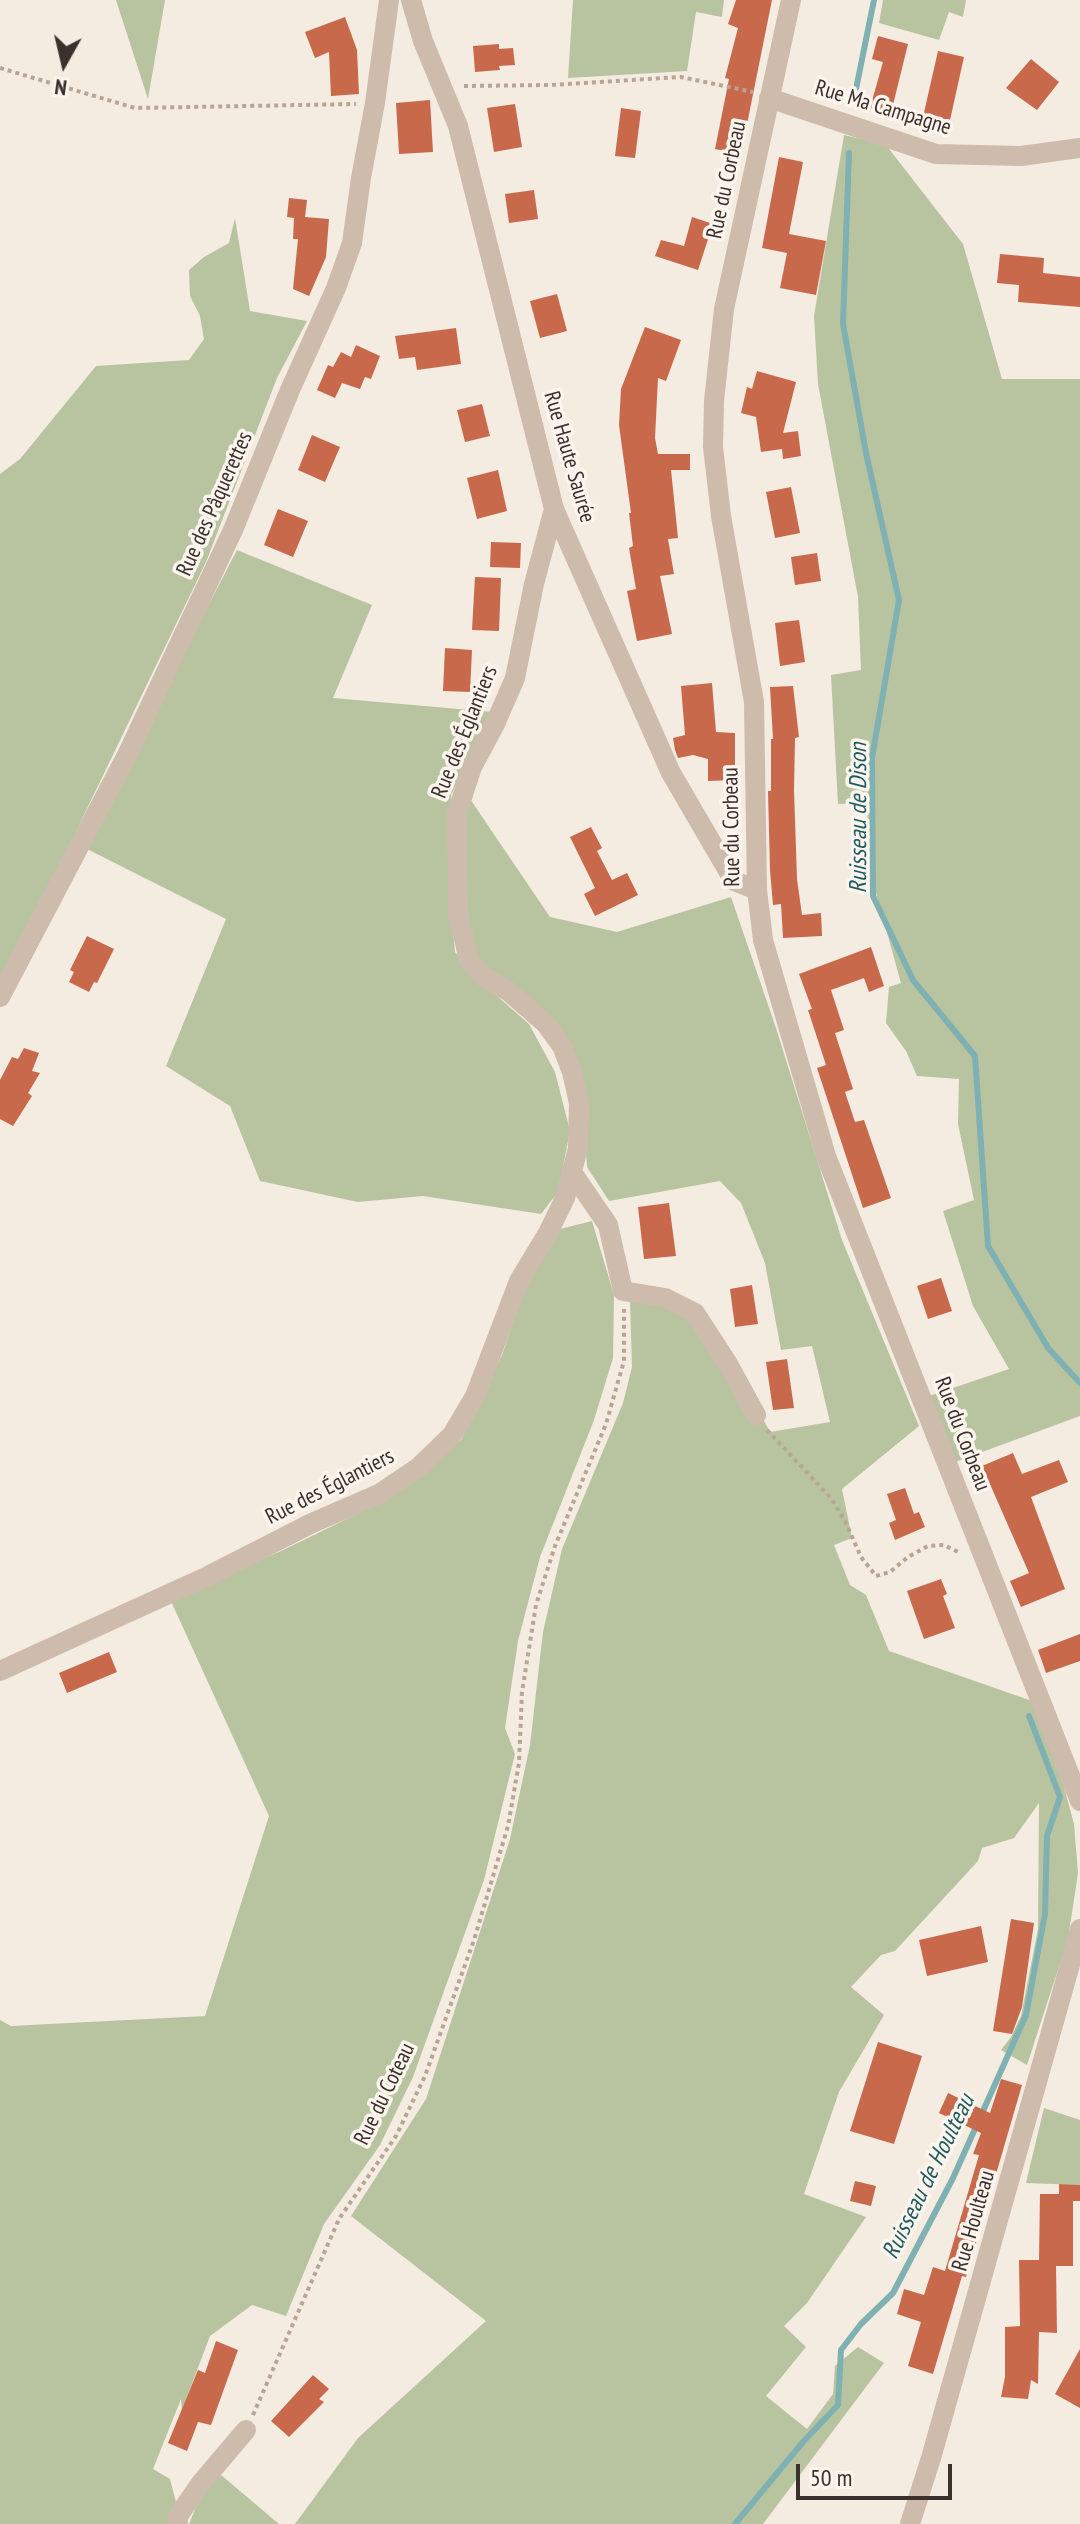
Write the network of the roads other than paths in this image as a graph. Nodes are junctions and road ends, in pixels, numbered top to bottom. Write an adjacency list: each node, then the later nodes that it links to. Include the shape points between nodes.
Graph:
1 (389, 0): 8 (street, Rue des Pâquerettes, via 352,243 321,325 233,530 127,755)
2 (411, 0): 6 (street, Rue Haute Saurée, via 458,126)
3 (791, 0): 4 (street, Rue du Corbeau)
4 (769, 98): 5 (street, Rue Ma Campagne, via 936,154 1021,156); 7 (street, Rue du Corbeau, via 724,309 713,447 754,702)
5 (1080, 148)
6 (554, 509): 7 (street, Rue Haute Saurée, via 671,773 734,881); 9 (street, Rue des Églantiers, via 515,678 472,767 457,813 458,914 469,960 546,1024 562,1046 579,1103 578,1148)
7 (757, 890): 12 (street, Rue du Corbeau, via 763,940 826,1156)
8 (0, 997)
9 (571, 1171): 10 (street, via 608,1225 623,1291 665,1298 695,1313); 11 (street, Rue des Églantiers, via 565,1198 519,1281 475,1396 452,1435 419,1467 379,1494)
10 (756, 1415)
11 (0, 1671)
12 (1080, 1801)
13 (1080, 1929): 16 (street, Rue Houlteau)
14 (246, 2430): 15 (street, via 201,2483)
15 (178, 2524)
16 (910, 2524)

